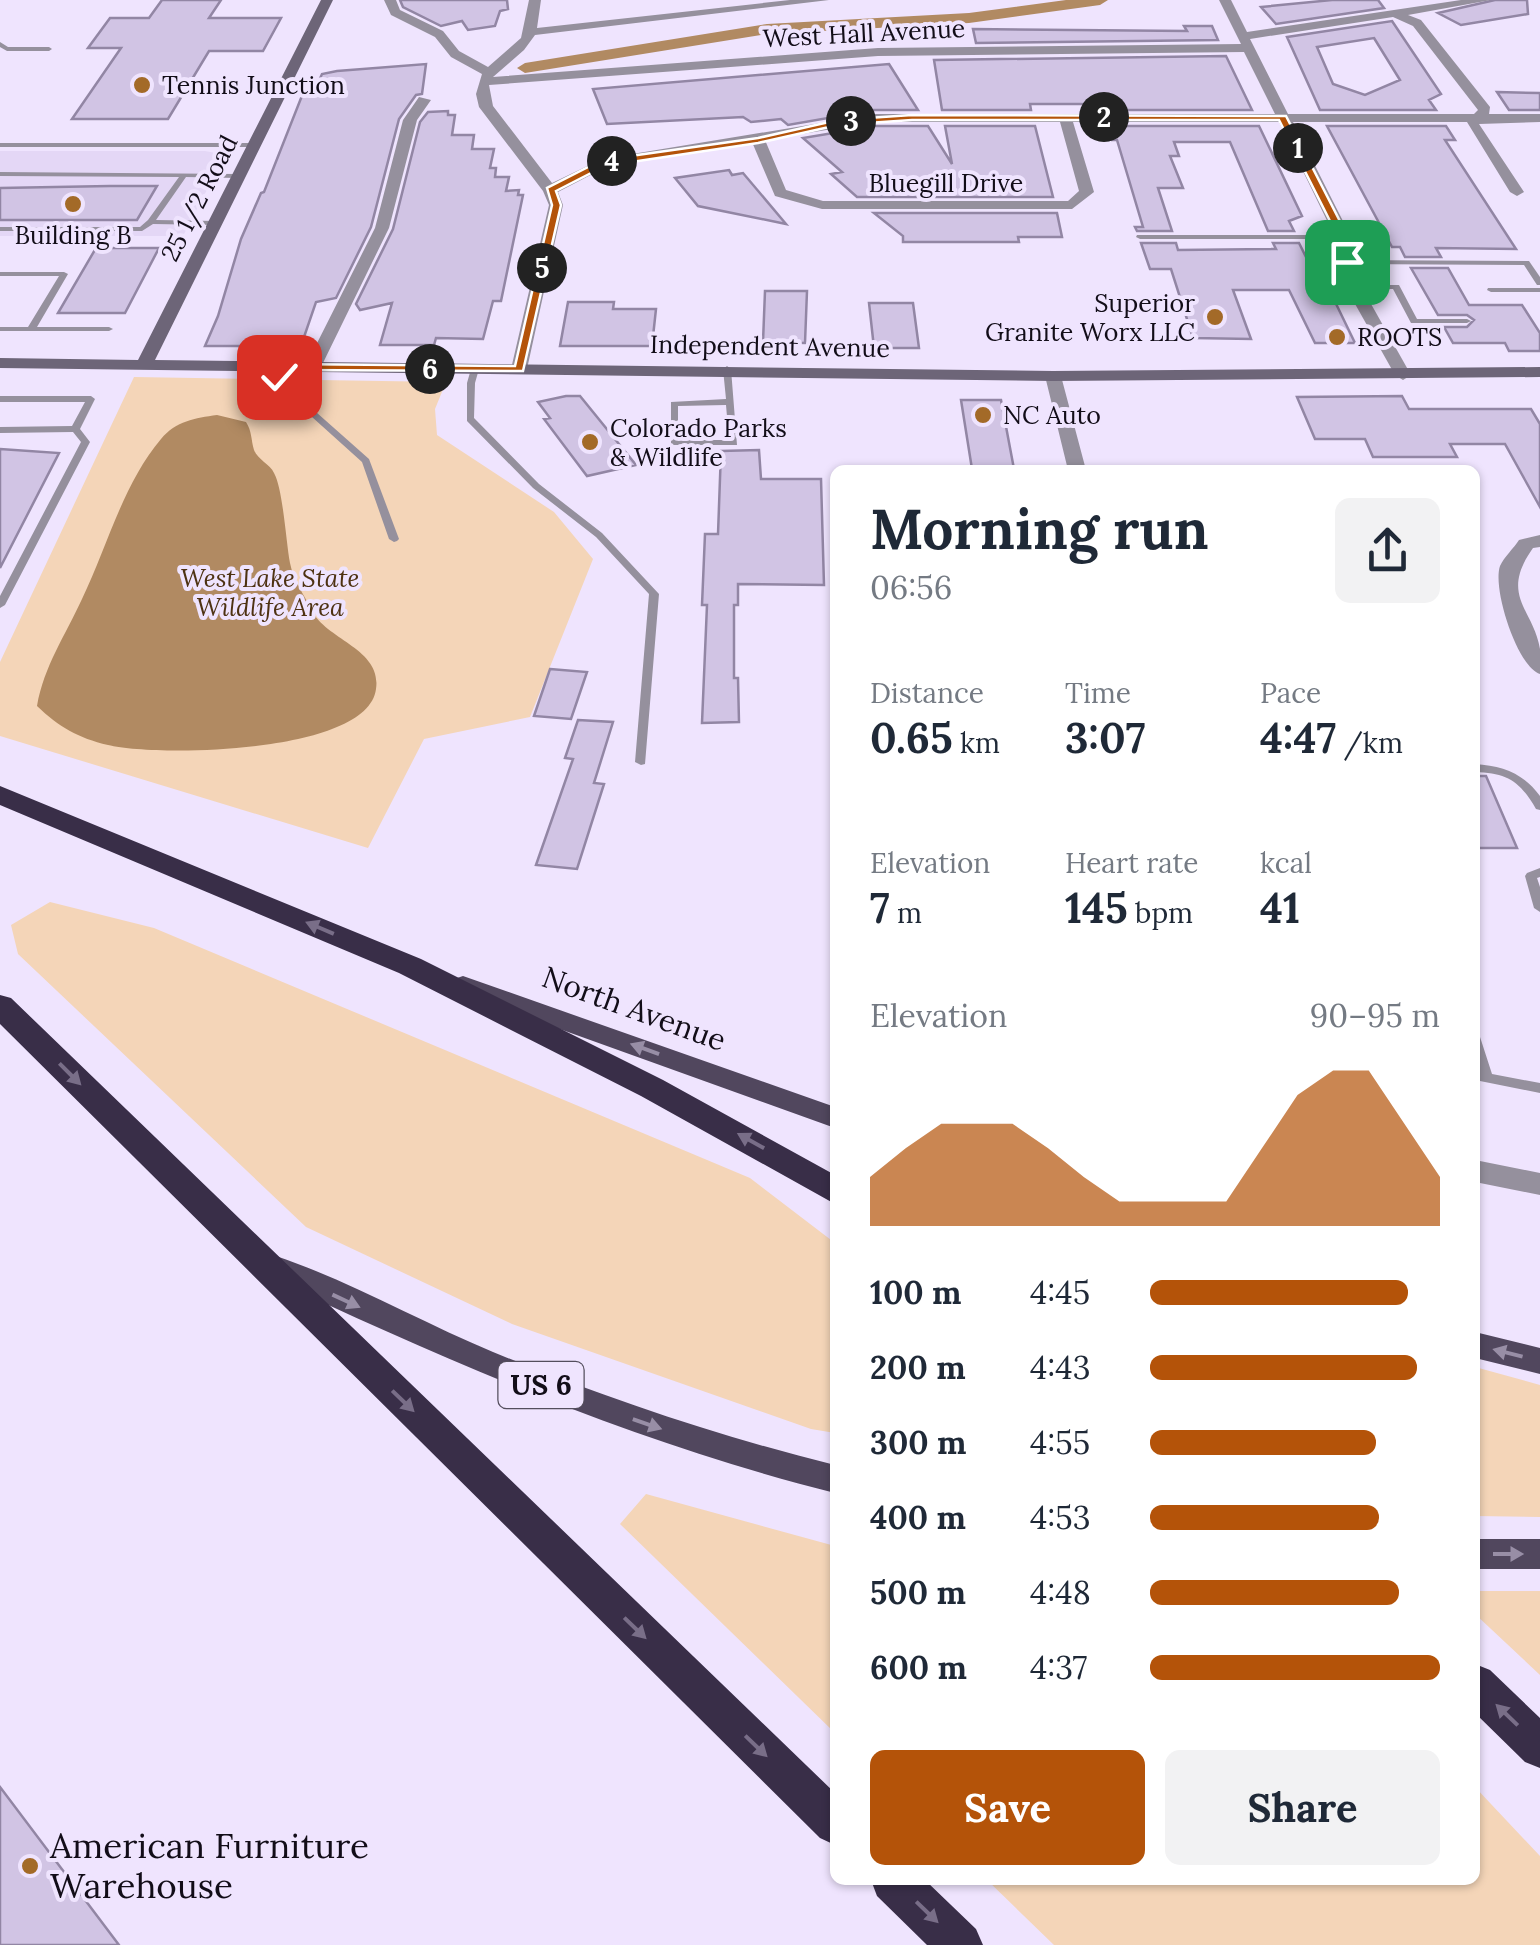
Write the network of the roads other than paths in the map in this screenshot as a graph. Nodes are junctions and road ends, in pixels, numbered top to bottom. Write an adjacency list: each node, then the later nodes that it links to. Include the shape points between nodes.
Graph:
1 (327, 0): 20 (street, 25 1/2 Road)
2 (390, 0): 12 (street, via 395,12 439,34)
3 (535, 0): 8 (street)
4 (823, 0): 8 (street)
5 (1225, 0): 9 (street)
6 (1485, 0): 7 (street, West Hall Avenue)
7 (1395, 14): 9 (street, West Hall Avenue); 16 (street, via 1416,23 1464,82 1485,110)
8 (530, 32): 12 (street)
9 (1246, 42): 12 (street, West Hall Avenue, via 878,52); 15 (street)
10 (0, 44): 11 (lane)
11 (49, 49)
12 (485, 77): 24 (street, via 486,107)
13 (424, 100): 43 (street, via 410,120 382,228)
14 (1065, 117): 15 (street); 18 (street, via 874,118); 18 (street, Bluegill Drive, via 1087,192 1072,206 822,205 780,193)
15 (1282, 118): 16 (street); 30 (street)
16 (1477, 118): 17 (street); 25 (street, via 1472,124)
17 (1540, 118)
18 (758, 140): 24 (street, via 602,163)
19 (0, 146): 20 (lane)
20 (254, 146): 23 (street, 25 1/2 Road)
21 (0, 174): 22 (lane)
22 (184, 175): 23 (lane); 26 (lane)
23 (238, 176): 27 (street, 25 1/2 Road)
24 (550, 190): 45 (street, via 556,205)
25 (1517, 192)
26 (151, 222): 27 (lane); 28 (lane, via 142,229)
27 (215, 222): 41 (street, 25 1/2 Road)
28 (0, 228)
29 (1140, 237): 30 (lane)
30 (1343, 237): 31 (street)
31 (1347, 262): 33 (street); 34 (lane, via 1526,263)
32 (0, 274): 38 (lane, via 64,274)
33 (1354, 287): 36 (lane, via 1396,287 1414,321); 48 (street)
34 (1540, 287): 35 (lane)
35 (1491, 290)
36 (1467, 322)
37 (0, 329): 38 (lane)
38 (30, 329): 39 (lane)
39 (109, 329)
40 (0, 363): 41 (street, Independent Avenue)
41 (144, 365): 42 (street, Independent Avenue)
42 (282, 367): 43 (street, Independent Avenue); 55 (lane, via 276,381 366,461)
43 (313, 367): 44 (street, Independent Avenue)
44 (475, 369): 45 (street, Independent Avenue); 59 (lane, via 470,419 654,594)
45 (520, 369): 46 (street, Independent Avenue)
46 (727, 370): 49 (street, Independent Avenue); 51 (lane)
47 (1540, 372): 48 (street, Independent Avenue)
48 (1403, 375): 49 (street, Independent Avenue)
49 (1054, 376): 54 (street)
50 (0, 399): 52 (lane, via 91,399)
51 (728, 402): 51 (lane, via 734,443 674,442 674,404)
52 (75, 429): 53 (lane); 57 (lane, via 86,442)
53 (0, 430)
54 (1076, 465)
55 (394, 539)
56 (1540, 540): 58 (street, via 1526,544 1510,568 1511,609)
57 (0, 605)
58 (1540, 668)
59 (641, 762)
60 (1480, 768): 62 (lane, via 1516,776)
61 (0, 795): 65 (highway, one-way to 61)
62 (1540, 806)
63 (1540, 872): 64 (lane, via 1530,885)
64 (1540, 908)
65 (410, 966): 69 (main road, North Avenue, one-way to 65); 72 (highway, one-way to 65)
66 (0, 1006): 73 (highway, one-way to 73)
67 (1481, 1076): 68 (lane)
68 (1540, 1088)
69 (830, 1116)
70 (1480, 1172): 71 (street)
71 (1540, 1184)
72 (830, 1187)
73 (258, 1260): 76 (main road, US 6, one-way to 76, via 457,1353 756,1462); 81 (highway, one-way to 81)
74 (1480, 1345): 75 (main road, one-way to 74)
75 (1540, 1361)
76 (830, 1478)
77 (1480, 1554): 78 (main road, one-way to 78)
78 (1540, 1554)
79 (1480, 1689): 80 (highway, one-way to 79)
80 (1540, 1747)
81 (830, 1818)
82 (899, 1885): 83 (highway, one-way to 83)
83 (960, 1945)

